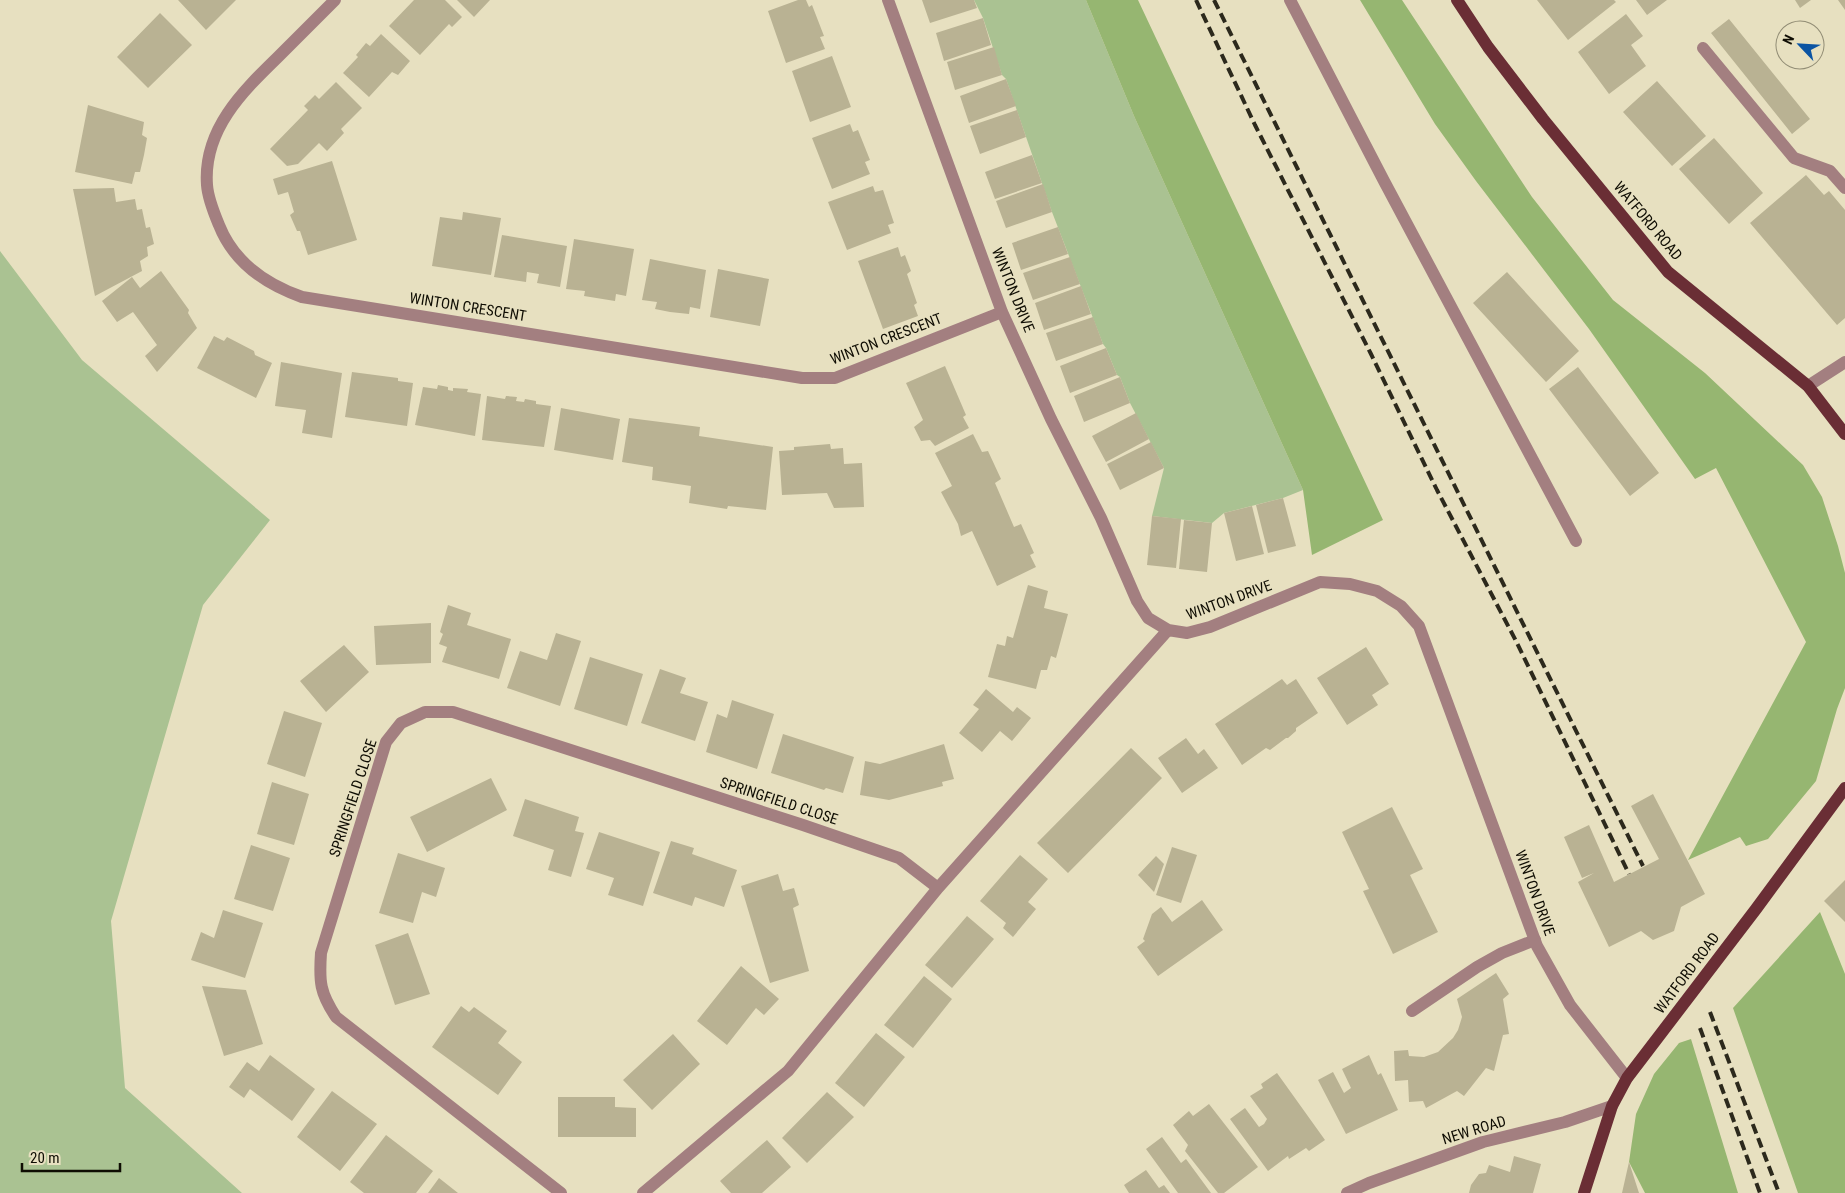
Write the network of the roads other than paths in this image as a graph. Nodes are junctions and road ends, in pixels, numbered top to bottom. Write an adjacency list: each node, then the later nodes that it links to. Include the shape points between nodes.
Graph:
1 (335, 0): 7 (street, WINTON CRESCENT, via 245,89 215,135 209,158 207,185 224,237 239,259 280,289 302,297 802,378 835,378)
2 (888, 0): 7 (street, WINTON DRIVE)
3 (1290, 0): 11 (street)
4 (1457, 0): 9 (main road, WATFORD ROAD, via 1542,119 1668,272)
5 (1702, 48): 6 (street, via 1794,158 1830,171)
6 (1845, 188)
7 (1002, 312): 12 (street, WINTON DRIVE, via 1137,600 1148,618)
8 (1845, 362): 9 (street)
9 (1808, 386): 10 (main road, WATFORD ROAD)
10 (1845, 434)
11 (1576, 541)
12 (1168, 630): 14 (street); 15 (street, WINTON DRIVE, via 1187,633 1210,627 1320,582 1350,584 1377,591 1401,606 1419,626)
13 (1845, 788): 17 (main road, WATFORD ROAD)
14 (938, 888): 19 (street, SPRINGFIELD CLOSE, via 899,858 453,712 425,712 400,723 386,742 321,953 319,976 325,1000 336,1017); 20 (street, via 788,1071)
15 (1534, 940): 16 (street, via 1485,962); 17 (street, WINTON DRIVE, via 1570,1005)
16 (1412, 1011)
17 (1627, 1078): 18 (main road, WATFORD ROAD)
18 (1612, 1106): 21 (street, NEW ROAD, via 1565,1122 1483,1142); 22 (main road, WATFORD ROAD)
19 (561, 1193)
20 (642, 1193)
21 (1348, 1193)
22 (1584, 1193)

